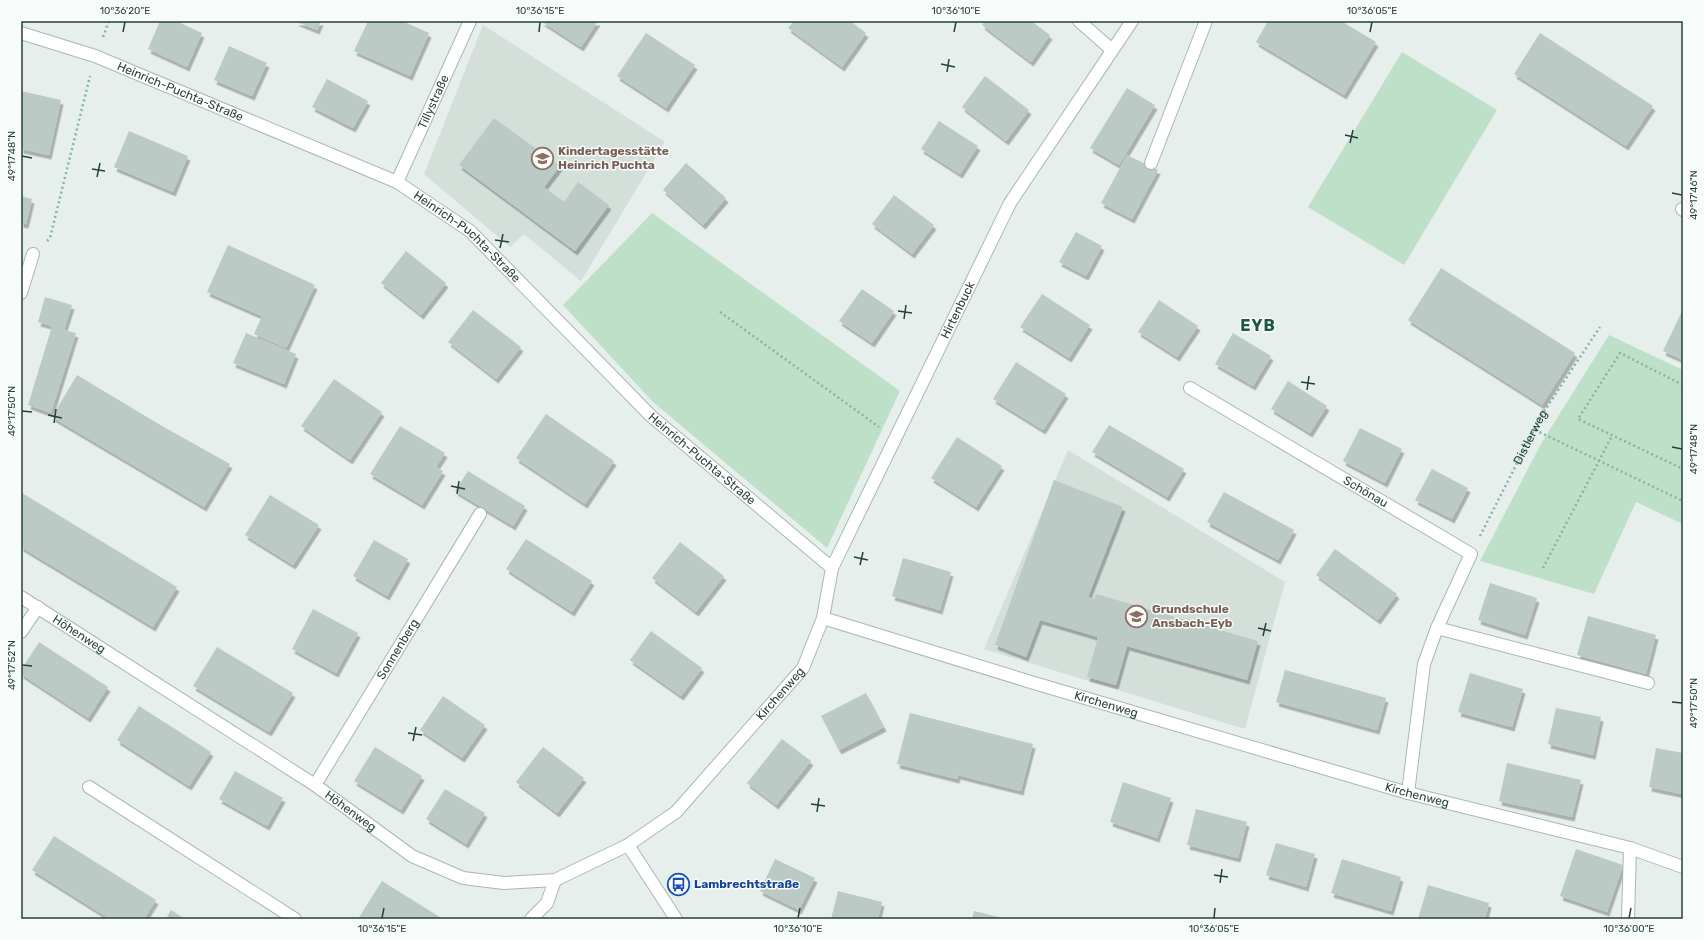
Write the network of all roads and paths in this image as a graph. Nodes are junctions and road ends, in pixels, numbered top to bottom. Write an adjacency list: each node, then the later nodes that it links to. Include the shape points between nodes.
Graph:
1 (109, 21): 8 (path)
2 (470, 21): 10 (street, Tillystraße)
3 (1078, 21): 7 (street)
4 (1132, 21): 7 (street, Hirtenbuck)
5 (1206, 21): 9 (street)
6 (21, 33): 8 (street, Heinrich-Puchta-Straße)
7 (1112, 50): 19 (street, Hirtenbuck, via 1010,203)
8 (95, 56): 10 (street, Heinrich-Puchta-Straße); 11 (path, via 50,238)
9 (1151, 163)
10 (397, 182): 25 (street, Heinrich-Puchta-Straße, via 470,231 651,416)
11 (33, 254): 12 (street)
12 (21, 293)
13 (720, 312): 19 (path)
14 (1600, 327): 17 (path, Distlerweg)
15 (1683, 385): 18 (path, via 1620,353 1578,419)
16 (1190, 388): 24 (street, Schönau)
17 (1535, 430): 20 (path); 24 (path, Distlerweg)
18 (1612, 435): 20 (path); 21 (path)
19 (895, 439): 25 (street, Hirtenbuck)
20 (1598, 460): 22 (path); 26 (path)
21 (1683, 469)
22 (1683, 500)
23 (480, 514): 33 (street, Sonnenberg)
24 (1471, 554): 30 (street)
25 (832, 568): 29 (street, Hirtenbuck)
26 (1543, 568)
27 (21, 596): 28 (street, Höhenweg)
28 (38, 607): 31 (street); 33 (street, Höhenweg)
29 (823, 618): 35 (street, Kirchenweg); 36 (street, Kirchenweg, via 803,668 676,812)
30 (1437, 628): 32 (street); 35 (street, via 1424,664)
31 (21, 632)
32 (1648, 683)
33 (315, 785): 39 (street, Höhenweg, via 412,856 463,878 504,883)
34 (89, 787): 40 (street)
35 (1408, 793): 37 (street, Kirchenweg)
36 (628, 845): 39 (street, Höhenweg); 42 (street)
37 (1630, 848): 38 (street, Kirchenweg); 43 (street)
38 (1683, 867)
39 (555, 880): 41 (street, via 547,903)
40 (295, 919)
41 (532, 919)
42 (676, 919)
43 (1628, 919)

